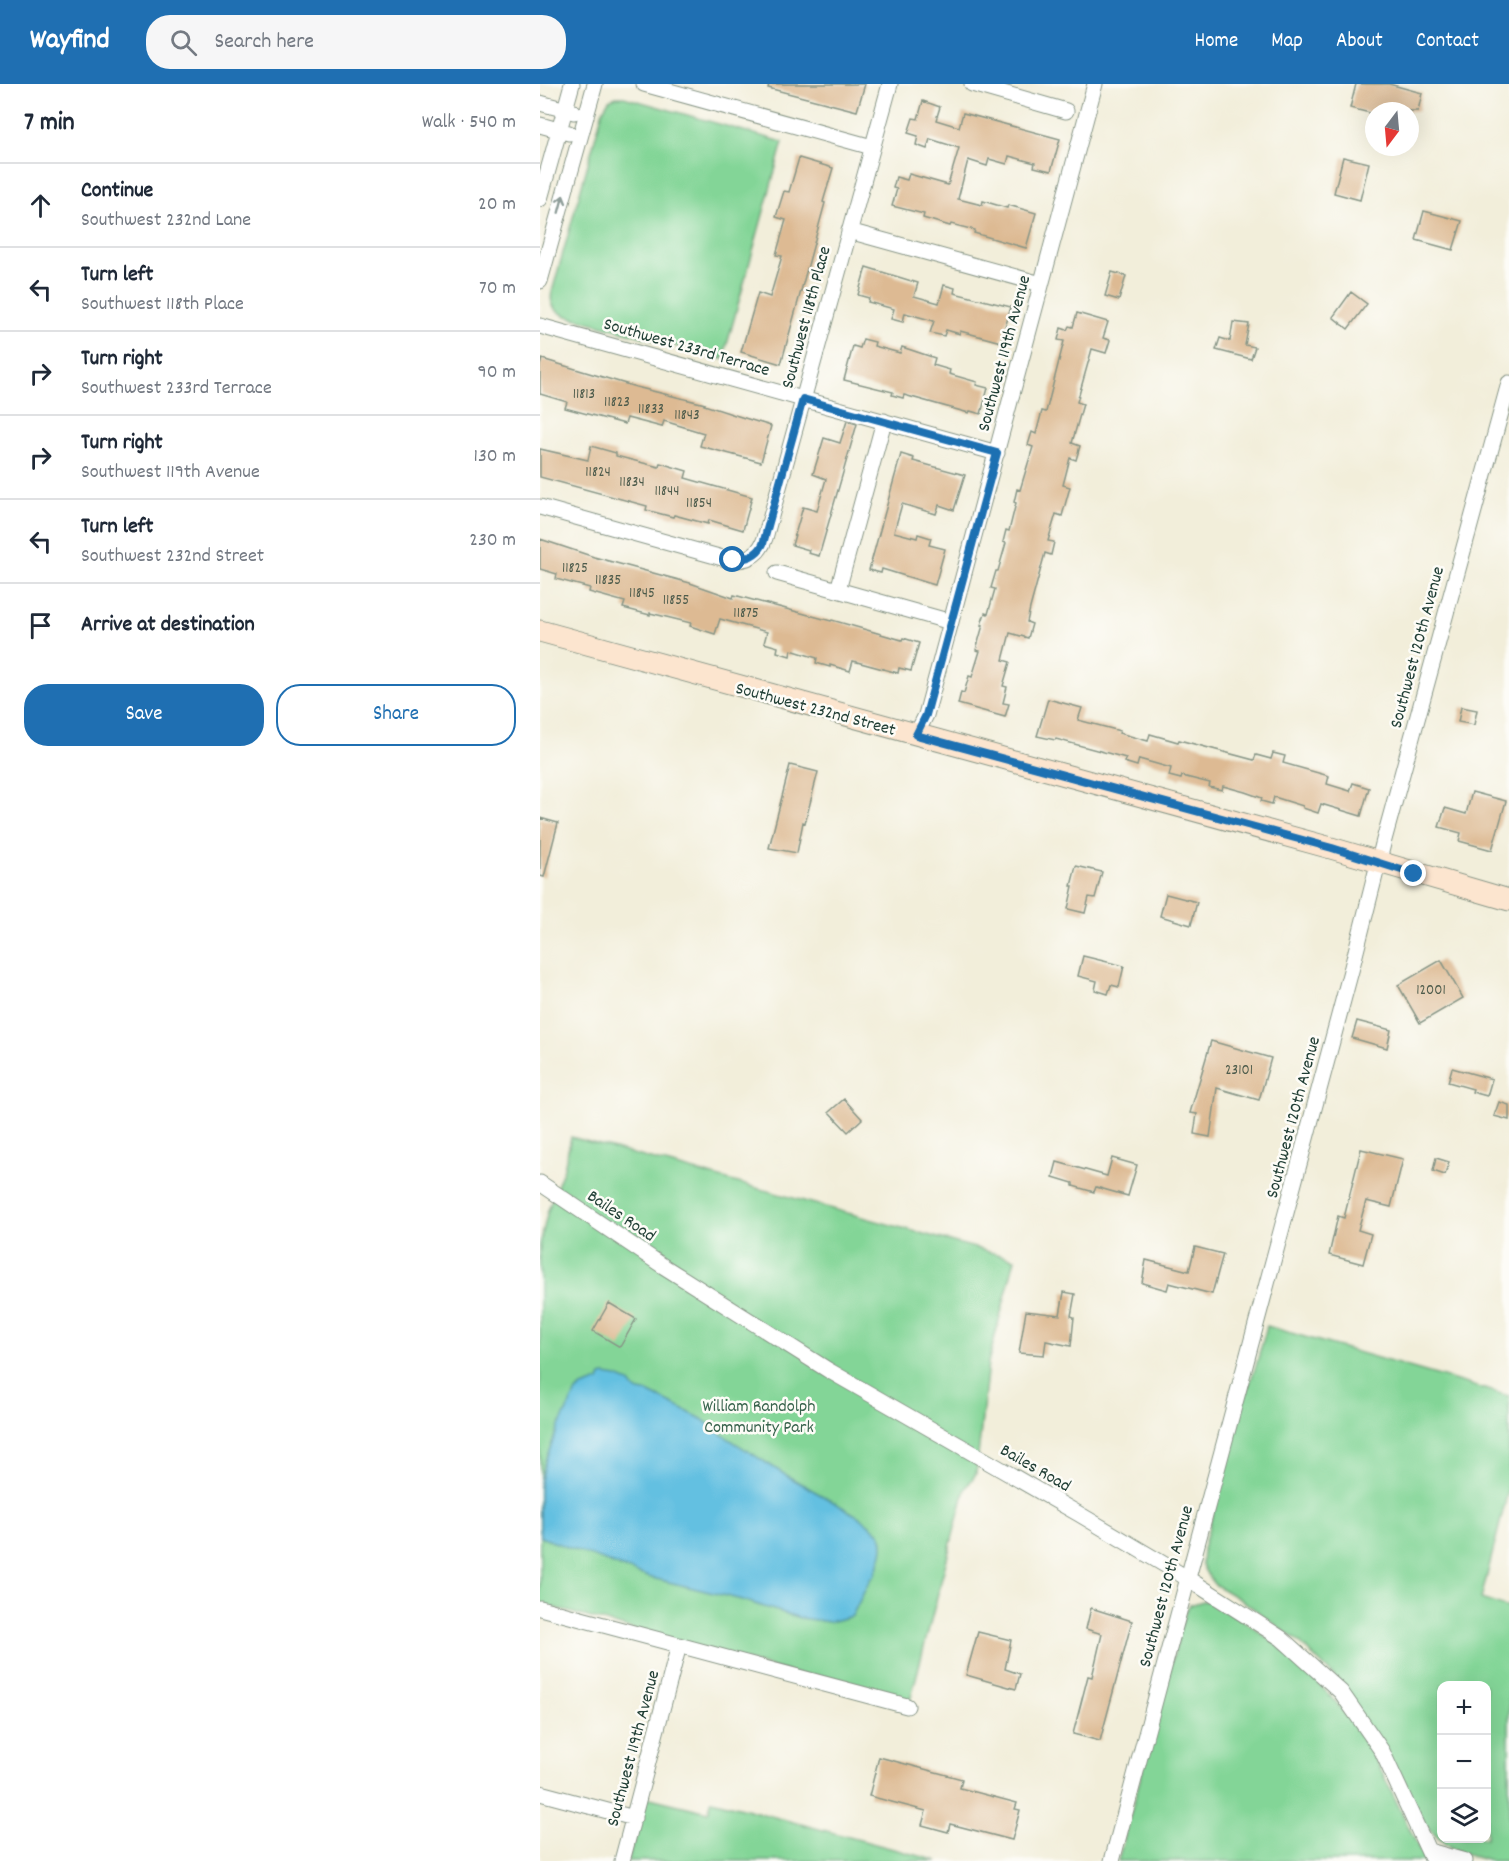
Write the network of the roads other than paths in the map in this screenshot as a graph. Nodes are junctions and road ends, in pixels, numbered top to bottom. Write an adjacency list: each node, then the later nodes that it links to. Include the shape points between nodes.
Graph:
1 (572, 84): 8 (street)
2 (595, 84): 10 (street)
3 (644, 84): 14 (street)
4 (890, 84): 14 (street, Southwest 118th Place)
5 (973, 84): 9 (street)
6 (1095, 84): 18 (street, Southwest 119th Avenue)
7 (540, 103): 8 (street)
8 (565, 110): 10 (street); 12 (street)
9 (1066, 111)
10 (586, 115): 13 (street)
11 (540, 125): 12 (street)
12 (559, 130): 13 (street); 15 (street)
13 (580, 136): 17 (street, one-way to 13)
14 (872, 147): 16 (street, Southwest 118th Place)
15 (540, 199)
16 (849, 231): 18 (street); 21 (street, Southwest 118th Place)
17 (540, 281)
18 (1041, 284): 23 (street, Southwest 119th Avenue)
19 (540, 326): 21 (street, Southwest 233rd Terrace)
20 (1509, 383): 30 (street, Southwest 120th Avenue)
21 (803, 399): 22 (street, Southwest 233rd Terrace); 24 (street, Southwest 118th Place, via 765,538 752,557 726,559)
22 (884, 421): 23 (street, Southwest 233rd Terrace); 26 (street)
23 (997, 453): 27 (street, Southwest 119th Avenue)
24 (540, 507)
25 (777, 573): 26 (street)
26 (838, 590): 27 (street)
27 (951, 622): 29 (street, Southwest 119th Avenue, via 926,715)
28 (540, 631): 29 (street, Southwest 232nd Street)
29 (916, 735): 30 (street, Southwest 232nd Street)
30 (1378, 863): 31 (street, Southwest 232nd Street); 33 (street, Southwest 120th Avenue)
31 (1509, 900)
32 (540, 1183): 33 (street, Bailes Road, via 828,1370)
33 (1187, 1578): 39 (street, Bailes Road, via 1281,1638 1341,1692 1382,1751); 41 (street, Southwest 120th Avenue)
34 (540, 1608): 35 (street)
35 (679, 1645): 36 (street); 38 (street, Southwest 119th Avenue)
36 (907, 1706)
37 (540, 1793): 38 (street)
38 (634, 1818): 40 (street, Southwest 119th Avenue)
39 (1431, 1856): 42 (street)
40 (622, 1861)
41 (1112, 1861)
42 (1465, 1861)

